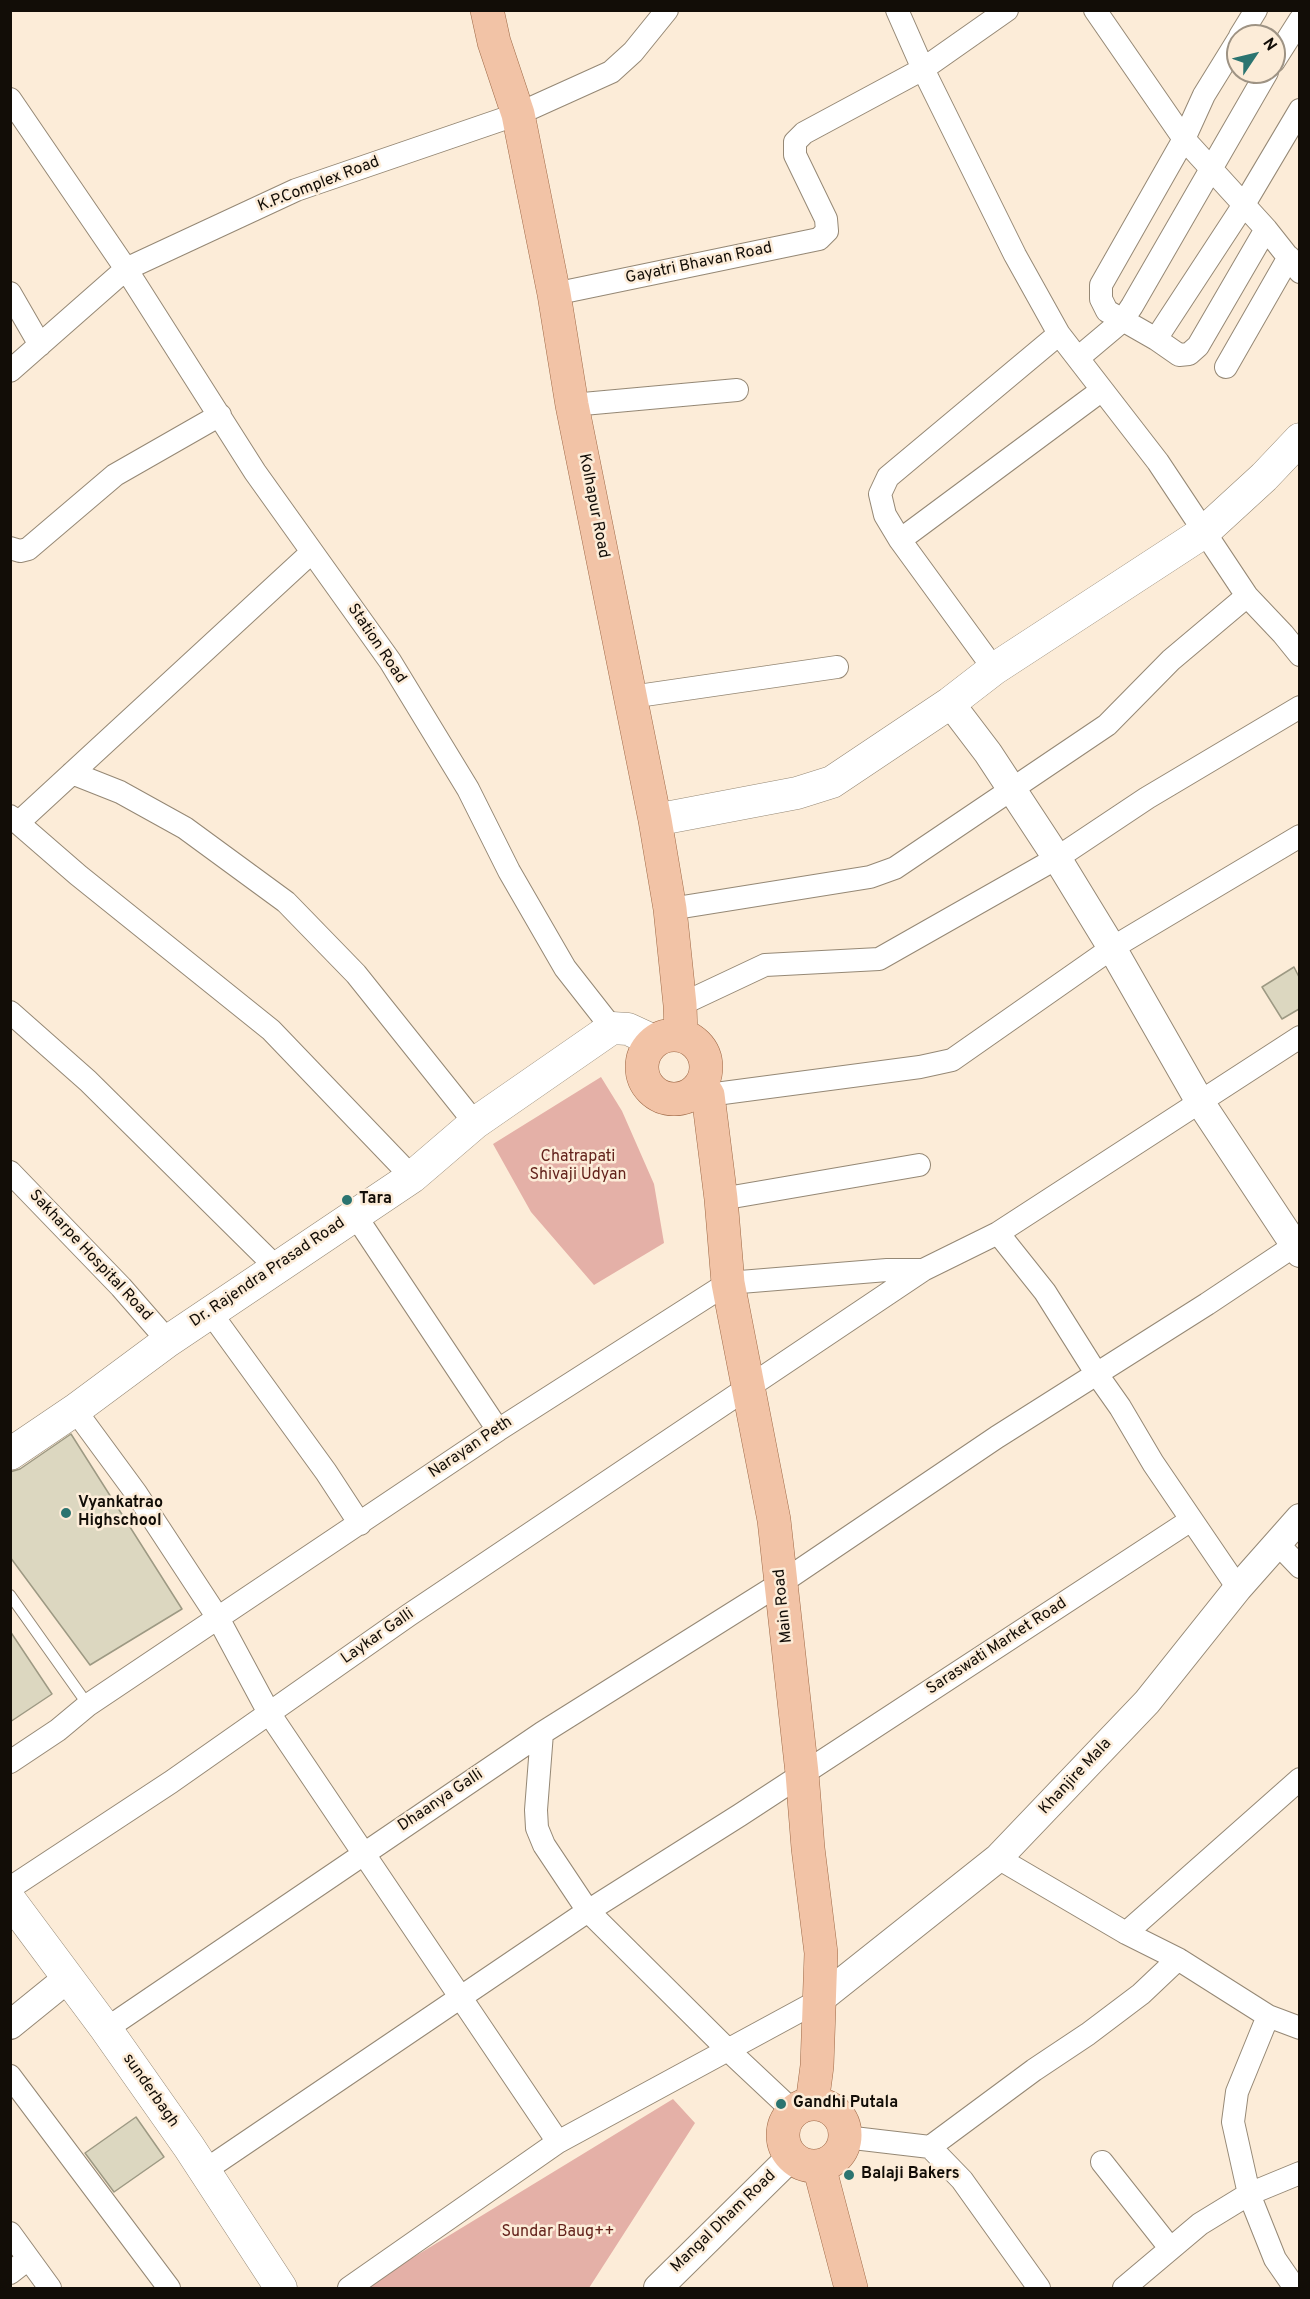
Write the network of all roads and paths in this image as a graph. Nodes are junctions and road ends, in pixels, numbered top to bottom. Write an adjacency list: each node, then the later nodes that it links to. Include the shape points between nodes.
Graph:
1 (487, 10): 15 (main road, Kolhapur Road)
2 (667, 10): 15 (street, K.P.Complex Road, via 611,72)
3 (897, 10): 11 (street)
4 (1007, 10): 11 (street)
5 (1095, 10): 16 (street)
6 (1256, 10): 8 (street)
7 (1299, 20): 9 (street)
8 (1247, 24)
9 (1286, 41)
10 (1226, 59): 16 (street)
11 (923, 69): 23 (street, Gayatri Bhavan Road, via 804,133 795,142 795,155 826,219 827,231 819,240); 25 (street, via 1015,255)
12 (1260, 84): 17 (street)
13 (10, 99): 21 (street, Station Road)
14 (1299, 110): 18 (street)
15 (518, 114): 21 (street, K.P.Complex Road, via 296,190); 23 (main road, Kolhapur Road)
16 (1184, 139): 17 (street); 24 (street, via 1101,285 1101,299 1107,311)
17 (1210, 169): 18 (street); 24 (street)
18 (1243, 206): 19 (street); 26 (street)
19 (1266, 229): 20 (street); 26 (street, via 1198,346 1189,354 1179,355)
20 (1294, 264): 29 (street)
21 (126, 269): 27 (street, K.P.Complex Road); 34 (street, Station Road)
22 (10, 293): 27 (street)
23 (554, 294): 33 (main road, Kolhapur Road)
24 (1122, 321): 26 (street); 28 (street)
25 (1059, 334): 28 (street); 37 (street, via 888,477 880,494 885,515)
26 (1156, 339)
27 (40, 345): 30 (street, K.P.Complex Road)
28 (1078, 358): 32 (street)
29 (1226, 367)
30 (10, 371)
31 (737, 390): 33 (street)
32 (1102, 390): 36 (street, via 1158,462); 37 (street)
33 (572, 405): 44 (main road, Kolhapur Road)
34 (220, 416): 38 (street, via 115,475 28,549); 39 (street, Station Road)
35 (1299, 440): 36 (main road)
36 (1204, 532): 40 (street); 43 (main road)
37 (900, 540): 43 (street)
38 (10, 548)
39 (312, 552): 47 (street); 57 (street, Station Road, via 390,661 468,789 509,871 566,968)
40 (1246, 596): 41 (street); 48 (street, via 1171,660 1107,725)
41 (1299, 655)
42 (837, 667): 44 (street)
43 (994, 669): 45 (main road)
44 (631, 697): 50 (main road, Kolhapur Road)
45 (950, 703): 48 (street); 50 (main road, via 832,782 797,793)
46 (1299, 707): 52 (street, via 1147,798)
47 (72, 773): 49 (street); 61 (street, via 120,792 185,828 286,902 357,974)
48 (1012, 789): 52 (street); 53 (street, via 895,868 870,877)
49 (14, 820): 64 (street, via 271,1029)
50 (655, 820): 53 (main road, Kolhapur Road)
51 (1299, 836): 54 (street)
52 (1058, 858): 54 (street); 56 (street, via 879,959 765,965)
53 (670, 909): 56 (main road, Kolhapur Road)
54 (1112, 948): 59 (street, via 952,1060); 60 (street)
55 (10, 1012): 69 (street, via 88,1081)
56 (672, 1027): 57 (main road); 59 (main road, via 702,1052); 59 (main road, via 648,1047 642,1074 659,1096)
57 (612, 1028): 61 (main road, Dr. Rajendra Prasad Road)
58 (1299, 1037): 60 (street, Laykar Galli)
59 (706, 1097): 65 (main road, Main Road)
60 (1200, 1102): 67 (street, Laykar Galli); 68 (street)
61 (476, 1123): 64 (main road, Dr. Rajendra Prasad Road)
62 (919, 1165): 65 (street)
63 (10, 1172): 73 (street, Sakharpe Hospital Road)
64 (412, 1177): 66 (main road, Dr. Rajendra Prasad Road)
65 (721, 1200): 71 (main road, Main Road)
66 (355, 1215): 69 (main road, Dr. Rajendra Prasad Road); 77 (street)
67 (998, 1233): 70 (street, Laykar Galli); 74 (street, via 1045,1292)
68 (1298, 1247): 74 (street, Dhaanya Galli)
69 (277, 1268): 72 (main road, Dr. Rajendra Prasad Road)
70 (923, 1270): 71 (street); 75 (street, Laykar Galli)
71 (728, 1283): 75 (main road, Main Road); 77 (street, Narayan Peth)
72 (210, 1312): 73 (main road, Dr. Rajendra Prasad Road); 81 (street)
73 (168, 1341): 76 (main road, Dr. Rajendra Prasad Road)
74 (1096, 1373): 80 (street); 84 (street, Dhaanya Galli)
75 (749, 1389): 84 (main road, Main Road, via 774,1520); 89 (street, Laykar Galli)
76 (75, 1410): 78 (main road, Dr. Rajendra Prasad Road); 87 (street, via 136,1493)
77 (498, 1430): 81 (street, Narayan Peth)
78 (10, 1454)
79 (1299, 1518): 82 (street, Khanjire Mala)
80 (1191, 1520): 85 (street); 92 (street, Saraswati Market Road)
81 (360, 1524): 87 (street, Narayan Peth)
82 (1277, 1543): 83 (street); 85 (street, Khanjire Mala)
83 (1299, 1568)
84 (781, 1582): 90 (street, Dhaanya Galli); 92 (main road, Main Road)
85 (1238, 1588): 95 (street, Khanjire Mala, via 1147,1702)
86 (10, 1595): 88 (lane)
87 (218, 1618): 88 (street, Narayan Peth); 89 (street)
88 (88, 1705): 91 (street, Narayan Peth)
89 (269, 1713): 94 (street); 96 (street, Laykar Galli)
90 (542, 1733): 94 (street, Dhaanya Galli); 98 (street, via 537,1828)
91 (10, 1762)
92 (802, 1773): 98 (street, Saraswati Market Road); 103 (main road, Main Road, via 821,1953)
93 (1299, 1779): 99 (street)
94 (365, 1853): 102 (street); 107 (street, Dhaanya Galli)
95 (998, 1858): 99 (street); 103 (street, Khanjire Mala)
96 (10, 1888)
97 (10, 1900): 101 (main road, sunderbagh)
98 (588, 1911): 102 (street, Saraswati Market Road); 108 (street)
99 (1126, 1933): 100 (street)
100 (1178, 1959): 104 (street); 113 (street, via 1089,2034)
101 (68, 1978): 105 (street); 107 (main road, sunderbagh)
102 (459, 1997): 112 (street); 116 (street, Saraswati Market Road)
103 (818, 2001): 108 (street); 110 (main road, Main Road, via 817,2066)
104 (1268, 2016): 106 (street); 118 (street, via 1237,2092 1233,2122)
105 (10, 2025)
106 (1299, 2028)
107 (106, 2029): 116 (main road, sunderbagh)
108 (728, 2050): 110 (street); 112 (street)
109 (10, 2076): 124 (street)
110 (803, 2107): 111 (main road, via 832,2109 844,2126); 114 (main road, via 787,2119 782,2139 785,2148)
111 (845, 2137): 113 (street); 114 (main road, via 843,2147 829,2163)
112 (558, 2142): 126 (street)
113 (930, 2147): 129 (street, via 962,2180)
114 (805, 2162): 127 (street, Mangal Dham Road); 128 (main road)
115 (1102, 2162): 120 (street)
116 (204, 2170): 125 (main road, sunderbagh)
117 (1299, 2173): 118 (street)
118 (1249, 2194): 120 (street); 131 (street, via 1275,2259)
119 (10, 2233): 121 (street)
120 (1170, 2248): 130 (street)
121 (28, 2259): 122 (street); 123 (street)
122 (10, 2273)
123 (50, 2289)
124 (169, 2289)
125 (281, 2289)
126 (349, 2289)
127 (658, 2289)
128 (851, 2289)
129 (1039, 2289)
130 (1124, 2289)
131 (1295, 2289)

